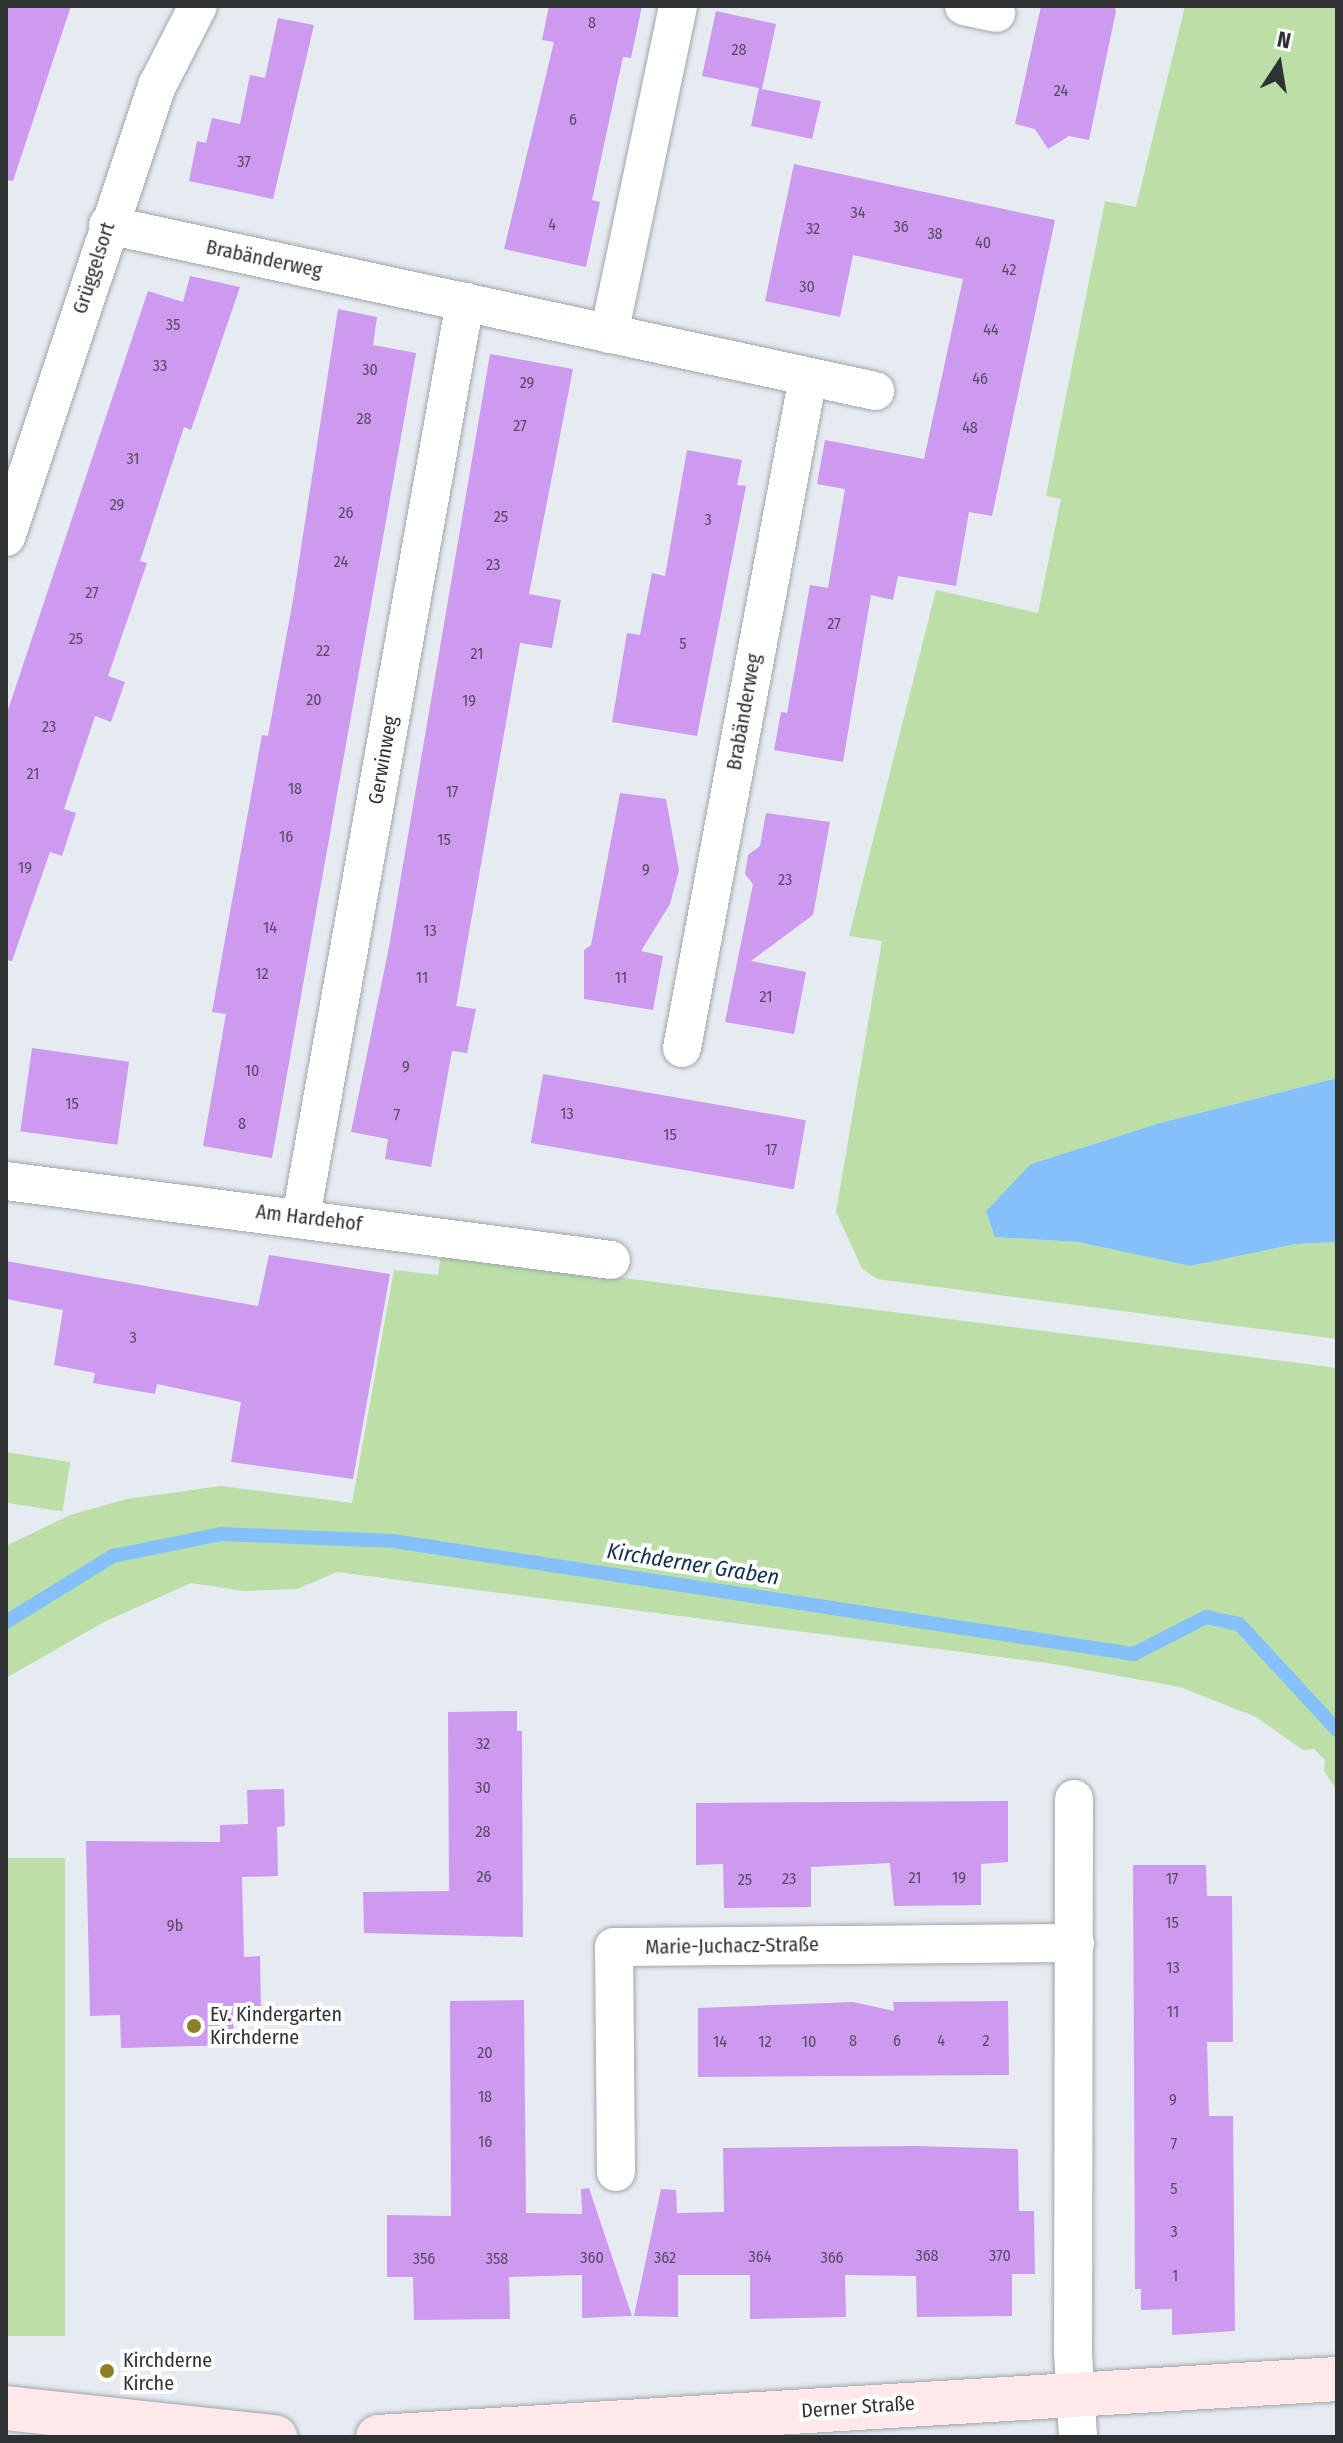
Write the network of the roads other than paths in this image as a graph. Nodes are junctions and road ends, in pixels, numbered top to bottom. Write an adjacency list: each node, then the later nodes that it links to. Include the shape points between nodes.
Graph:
1 (198, 6): 3 (street, Grüggelsort, via 157,86)
2 (678, 6): 5 (street)
3 (108, 225): 4 (street, Brabänderweg); 8 (street, Grüggelsort)
4 (465, 302): 5 (street, Brabänderweg); 11 (street, Gerwinweg)
5 (609, 334): 6 (street, Brabänderweg)
6 (808, 377): 7 (street, Brabänderweg); 9 (street, Brabänderweg)
7 (875, 391)
8 (6, 537)
9 (682, 1048)
10 (6, 1181): 11 (street, Am Hardehof)
11 (301, 1217): 12 (street, Am Hardehof)
12 (611, 1260)
13 (1074, 1799): 14 (street)
14 (1075, 1943): 15 (street, Marie-Juchacz-Straße, via 614,1947); 17 (street)
15 (616, 2172)
16 (1337, 2379): 17 (main road, Derner Straße)
17 (1075, 2391): 21 (main road, Derner Straße); 22 (street)
18 (6, 2408): 19 (main road)
19 (262, 2437): 20 (main road)
20 (275, 2437)
21 (378, 2437)
22 (1078, 2437)

